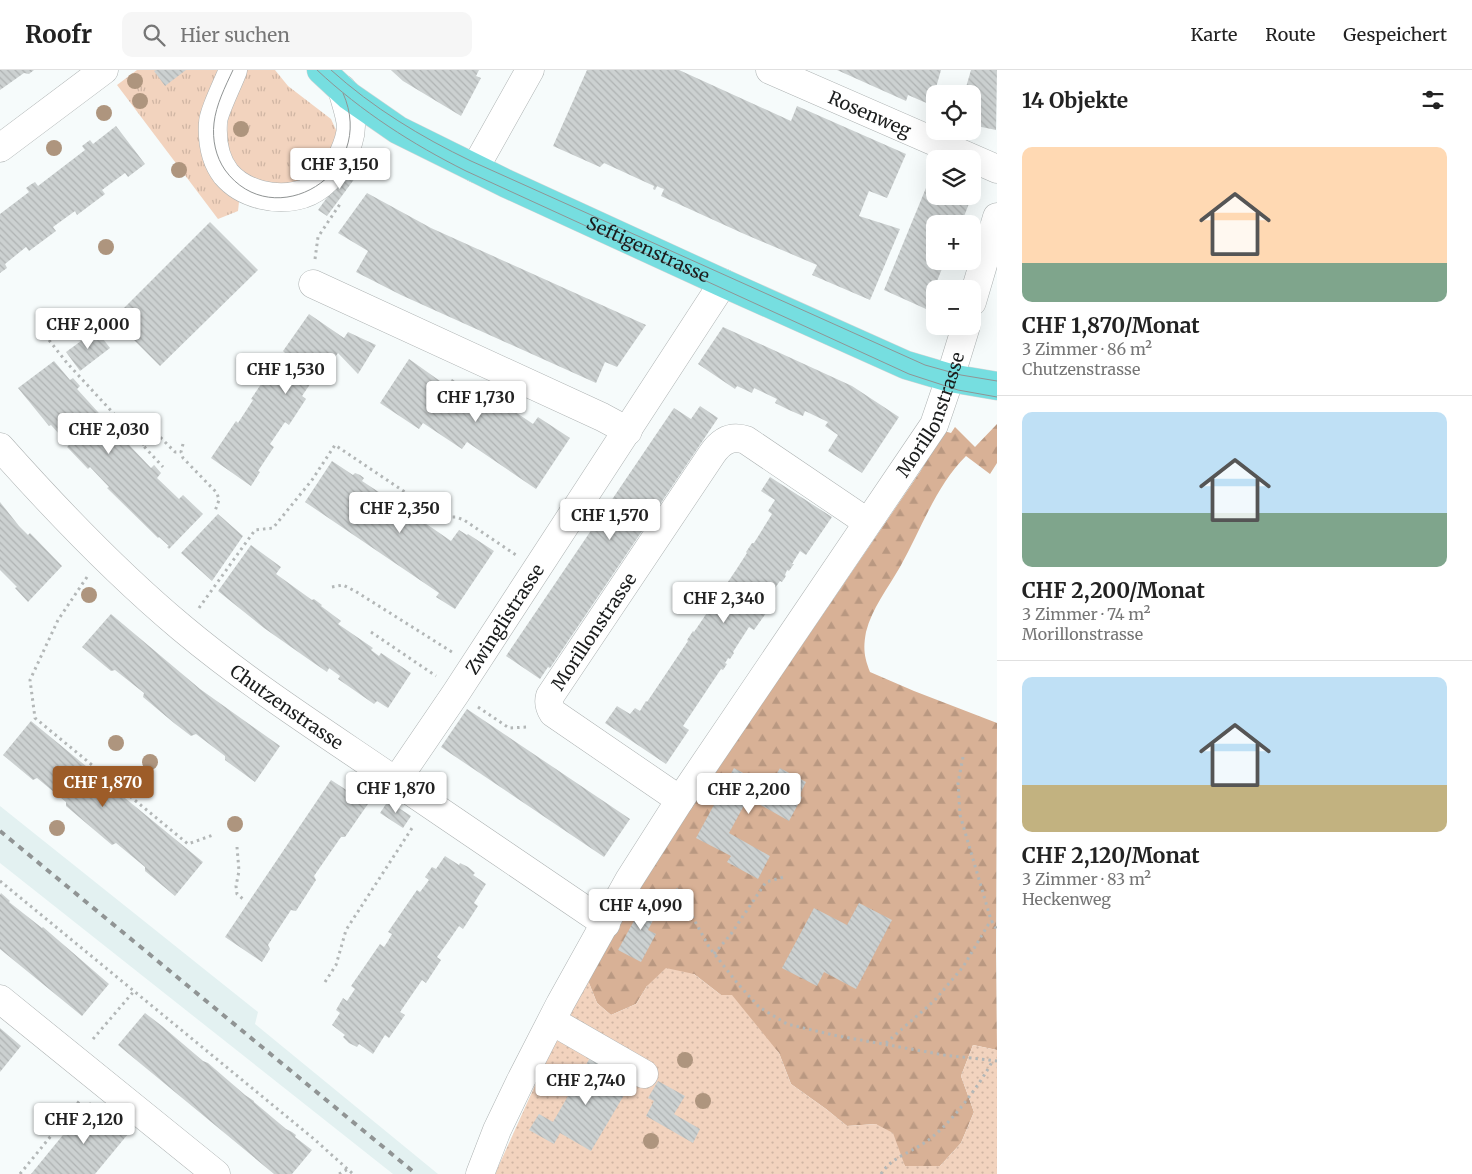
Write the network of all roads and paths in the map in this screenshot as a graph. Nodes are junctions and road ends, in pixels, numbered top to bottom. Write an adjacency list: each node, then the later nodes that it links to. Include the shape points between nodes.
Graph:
1 (104, 70): 7 (street)
2 (233, 70): 6 (street, via 212,121 214,148 225,173 237,184 278,198 303,194 324,182 338,166 350,140 351,125)
3 (321, 70): 6 (main road, Seftigenstrasse)
4 (530, 70): 10 (street)
5 (770, 70): 11 (street, Rosenweg)
6 (342, 89): 10 (main road, Seftigenstrasse, via 398,130)
7 (0, 148)
8 (382, 148): 9 (path)
9 (370, 163)
10 (475, 168): 15 (main road, Seftigenstrasse)
11 (997, 169)
12 (341, 203): 16 (path, via 318,237)
13 (997, 217): 14 (street)
14 (978, 280)
15 (723, 283): 19 (main road, Seftigenstrasse, via 906,365); 21 (street, Zwinglistrasse)
16 (313, 284): 21 (street, via 602,417)
17 (45, 335): 23 (path, via 67,364)
18 (963, 335): 19 (street, Morillonstrasse)
19 (950, 378): 20 (main road, Seftigenstrasse); 28 (street, Morillonstrasse, via 934,425)
20 (997, 386)
21 (628, 432): 35 (street, Zwinglistrasse)
22 (183, 444): 25 (path)
23 (142, 445): 25 (path, via 155,432 175,452); 26 (path)
24 (0, 447): 38 (street, Chutzenstrasse, via 94,550 182,628 268,695)
25 (181, 452): 27 (path, via 218,493)
26 (163, 467)
27 (215, 510)
28 (867, 522): 39 (street, Morillonstrasse); 39 (street, Morillonstrasse, via 746,440 727,440 712,454 549,701 553,713)
29 (518, 556): 32 (path, via 464,520 442,516 335,445 312,480 273,528 255,530)
30 (88, 575): 41 (path, via 58,620 30,680 35,718 188,844)
31 (332, 587): 34 (path, via 343,584 355,590)
32 (198, 608)
33 (371, 632): 35 (path)
34 (453, 652)
35 (446, 685): 36 (path, via 509,728); 38 (street, Zwinglistrasse)
36 (528, 727)
37 (963, 757): 47 (path, via 958,783 960,815)
38 (396, 781): 48 (street, Chutzenstrasse)
39 (680, 800): 48 (street, Morillonstrasse, via 629,880)
40 (414, 824): 51 (path, via 346,930 336,965)
41 (213, 835)
42 (236, 848): 46 (path, via 237,894)
43 (784, 877): 50 (path, via 766,882 732,934)
44 (0, 881): 52 (path)
45 (676, 889): 50 (path, via 684,895)
46 (243, 899)
47 (991, 920): 49 (path); 55 (path, via 963,967 934,1001)
48 (606, 924): 54 (street, Morillonstrasse)
49 (997, 930)
50 (714, 954): 55 (path, via 759,1006 786,1024)
51 (325, 982)
52 (135, 990): 56 (path); 60 (path)
53 (0, 999): 56 (street)
54 (552, 1021): 58 (street); 65 (street, Morillonstrasse, via 501,1122)
55 (886, 1044): 57 (path)
56 (76, 1060): 62 (street)
57 (995, 1060): 66 (path, via 940,1131 890,1161)
58 (644, 1074)
59 (80, 1100): 61 (path)
60 (348, 1169): 63 (path); 64 (path)
61 (20, 1174)
62 (216, 1174)
63 (339, 1174)
64 (354, 1174)
65 (480, 1174)
66 (881, 1174)

